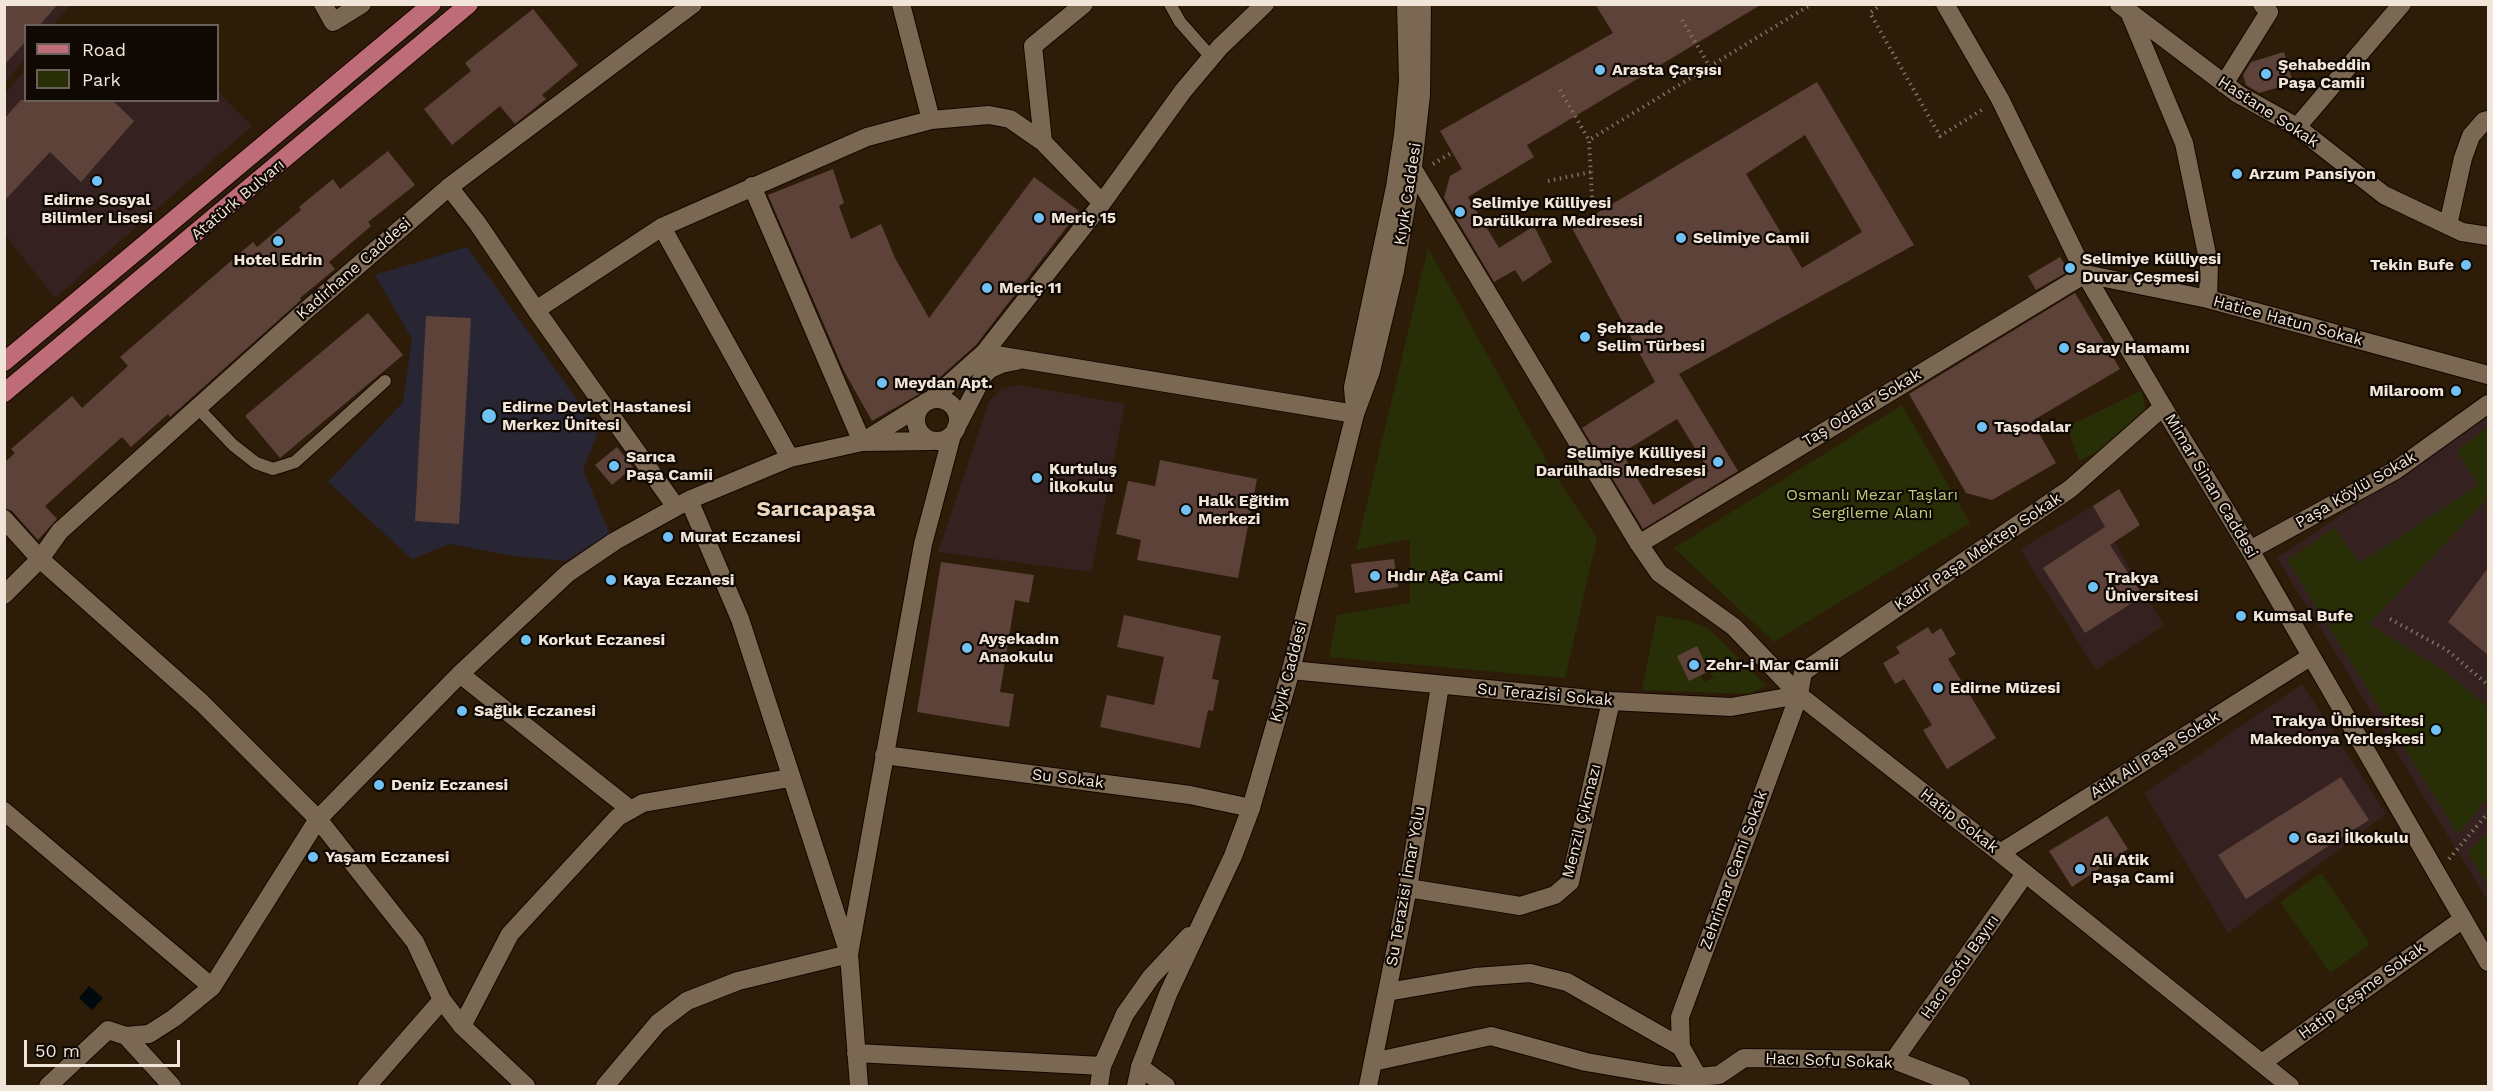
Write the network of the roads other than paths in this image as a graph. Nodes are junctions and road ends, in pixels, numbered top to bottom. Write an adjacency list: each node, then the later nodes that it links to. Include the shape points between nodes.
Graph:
1 (323, 4): 2 (street, via 333,22)
2 (362, 4)
3 (432, 4): 34 (main road, Atatürk Bulvarı)
4 (469, 4): 37 (main road, Atatürk Bulvarı)
5 (693, 4): 24 (street, Kadirhane Caddesi)
6 (901, 4): 18 (street)
7 (1084, 4): 21 (street, via 1033,46)
8 (1170, 4): 16 (lane, via 1180,22)
9 (1265, 4): 16 (street)
10 (1407, 4): 42 (street, Kıyık Caddesi, via 1408,81 1403,135 1353,387)
11 (1422, 4): 22 (street, Kıyık Caddesi, via 1421,95)
12 (1945, 4): 29 (street, Mimar Sinan Caddesi, via 2000,99)
13 (2262, 4): 17 (street, via 2268,12)
14 (2402, 4): 20 (street)
15 (2127, 7): 17 (street, Hastane Sokak); 30 (street, via 2184,143 2209,264)
16 (1211, 57): 25 (street)
17 (2224, 84): 20 (street, Hastane Sokak)
18 (931, 120): 21 (street, via 989,115 1010,119); 23 (street, via 867,137)
19 (2488, 120): 26 (street, via 2471,136)
20 (2297, 128): 26 (street, Hastane Sokak, via 2384,195)
21 (1043, 142): 25 (street)
22 (1413, 169): 42 (street, Kıyık Caddesi, via 1395,271 1371,371); 49 (street, Hatip Sokak)
23 (752, 186): 27 (street); 45 (street)
24 (449, 187): 31 (street); 41 (street, Kadirhane Caddesi)
25 (1102, 202): 32 (street)
26 (2448, 225): 28 (street, Hastane Sokak, via 2462,232)
27 (662, 227): 31 (street); 46 (street)
28 (2488, 236)
29 (2085, 274): 30 (street, Hatice Hatun Sokak); 40 (street, Mimar Sinan Caddesi); 49 (street, Taş Odalar Sokak)
30 (2208, 299): 35 (street, Hatice Hatun Sokak)
31 (536, 310): 47 (street)
32 (984, 353): 33 (street); 38 (street)
33 (1022, 360): 42 (street); 43 (street, via 1001,364 983,376)
34 (4, 362)
35 (2488, 375)
36 (385, 381): 41 (lane, via 295,462 273,469 256,463 233,445)
37 (4, 393)
38 (926, 403): 43 (street, via 946,400 951,404 958,416); 44 (street, via 916,420 917,427); 45 (street)
39 (2488, 404): 50 (street, Paşa Köylü Sokak, via 2396,470)
40 (2163, 407): 50 (street, Mimar Sinan Caddesi); 57 (street, Kadir Paşa Mektep Sokak, via 2070,489 1803,672)
41 (198, 408): 51 (street, Kadirhane Caddesi, via 60,531)
42 (1355, 414): 54 (street, Kıyık Caddesi)
43 (954, 432): 44 (street); 59 (street, via 923,544)
44 (932, 441): 45 (street)
45 (862, 442): 46 (street)
46 (790, 458): 47 (street)
47 (682, 503): 55 (street, via 568,573); 60 (street, via 740,619)
48 (4, 519): 51 (street)
49 (1639, 544): 57 (street, Hatip Sokak, via 1659,573 1734,627)
50 (2250, 550): 53 (street, Mimar Sinan Caddesi)
51 (40, 560): 52 (street, Kadirhane Caddesi); 64 (street, via 202,703)
52 (4, 596)
53 (2310, 657): 65 (street, Atik Ali Paşa Sokak); 68 (street, Mimar Sinan Caddesi)
54 (1291, 670): 56 (street, Su Terazisi Sokak); 61 (street, Kıyık Caddesi)
55 (460, 674): 62 (street); 64 (street)
56 (1440, 685): 58 (street, Su Terazisi Sokak); 67 (street, Su Terazisi İmar Yolu)
57 (1799, 695): 58 (street, Su Terazisi Sokak, via 1731,707); 65 (street, Hatip Sokak); 77 (street, Zehrimar Cami Sokak, via 1680,1017)
58 (1611, 701): 67 (street, Menzil Çıkmazı, via 1570,882 1555,895 1520,906)
59 (884, 755): 61 (street, Su Sokak, via 1190,795); 70 (street)
60 (790, 777): 62 (street, via 643,804); 70 (street)
61 (1251, 808): 69 (street, Kıyık Caddesi, via 1233,856)
62 (632, 810): 75 (street, via 618,817 510,933)
63 (4, 811): 72 (street)
64 (318, 819): 72 (street); 74 (street, via 415,942)
65 (2000, 852): 66 (street, Hatip Sokak)
66 (2025, 874): 79 (street, Hacı Sofu Bayırı); 81 (street, Hatip Sokak)
67 (1407, 888): 73 (street, Su Terazisi İmar Yolu)
68 (2463, 919): 71 (street, Mimar Sinan Caddesi); 81 (street, Hatip Çeşme Sokak)
69 (1200, 923): 82 (street, Kıyık Caddesi, via 1151,977 1125,1014); 83 (street, Kıyık Caddesi)
70 (849, 954): 78 (street); 90 (street, via 738,981 687,1001 657,1023)
71 (2488, 962)
72 (212, 987): 76 (street, via 149,1034)
73 (1387, 992): 77 (street, via 1475,977 1530,974 1567,982); 80 (street, Su Terazisi İmar Yolu)
74 (442, 1000): 75 (street); 88 (street)
75 (462, 1026): 89 (street)
76 (126, 1036): 86 (street, via 108,1030); 87 (street)
77 (1681, 1047): 85 (street)
78 (856, 1053): 82 (street); 91 (street)
79 (1894, 1060): 84 (street, Hacı Sofu Sokak, via 1744,1058); 96 (street, Hacı Sofu Sokak)
80 (1373, 1062): 85 (street, Hacı Sofu Sokak, via 1491,1036 1586,1062); 95 (street, Su Terazisi İmar Yolu)
81 (2262, 1063): 97 (street, Hatip Sokak)
82 (1102, 1066): 92 (street, Kıyık Caddesi)
83 (1140, 1067): 93 (street, Kıyık Caddesi); 94 (street)
84 (1726, 1081): 85 (street, Hacı Sofu Sokak)
85 (1698, 1082)
86 (48, 1086)
87 (172, 1086)
88 (367, 1086)
89 (526, 1086)
90 (605, 1086)
91 (859, 1086)
92 (1099, 1086)
93 (1136, 1086)
94 (1166, 1086)
95 (1368, 1086)
96 (1961, 1086)
97 (2290, 1086)

